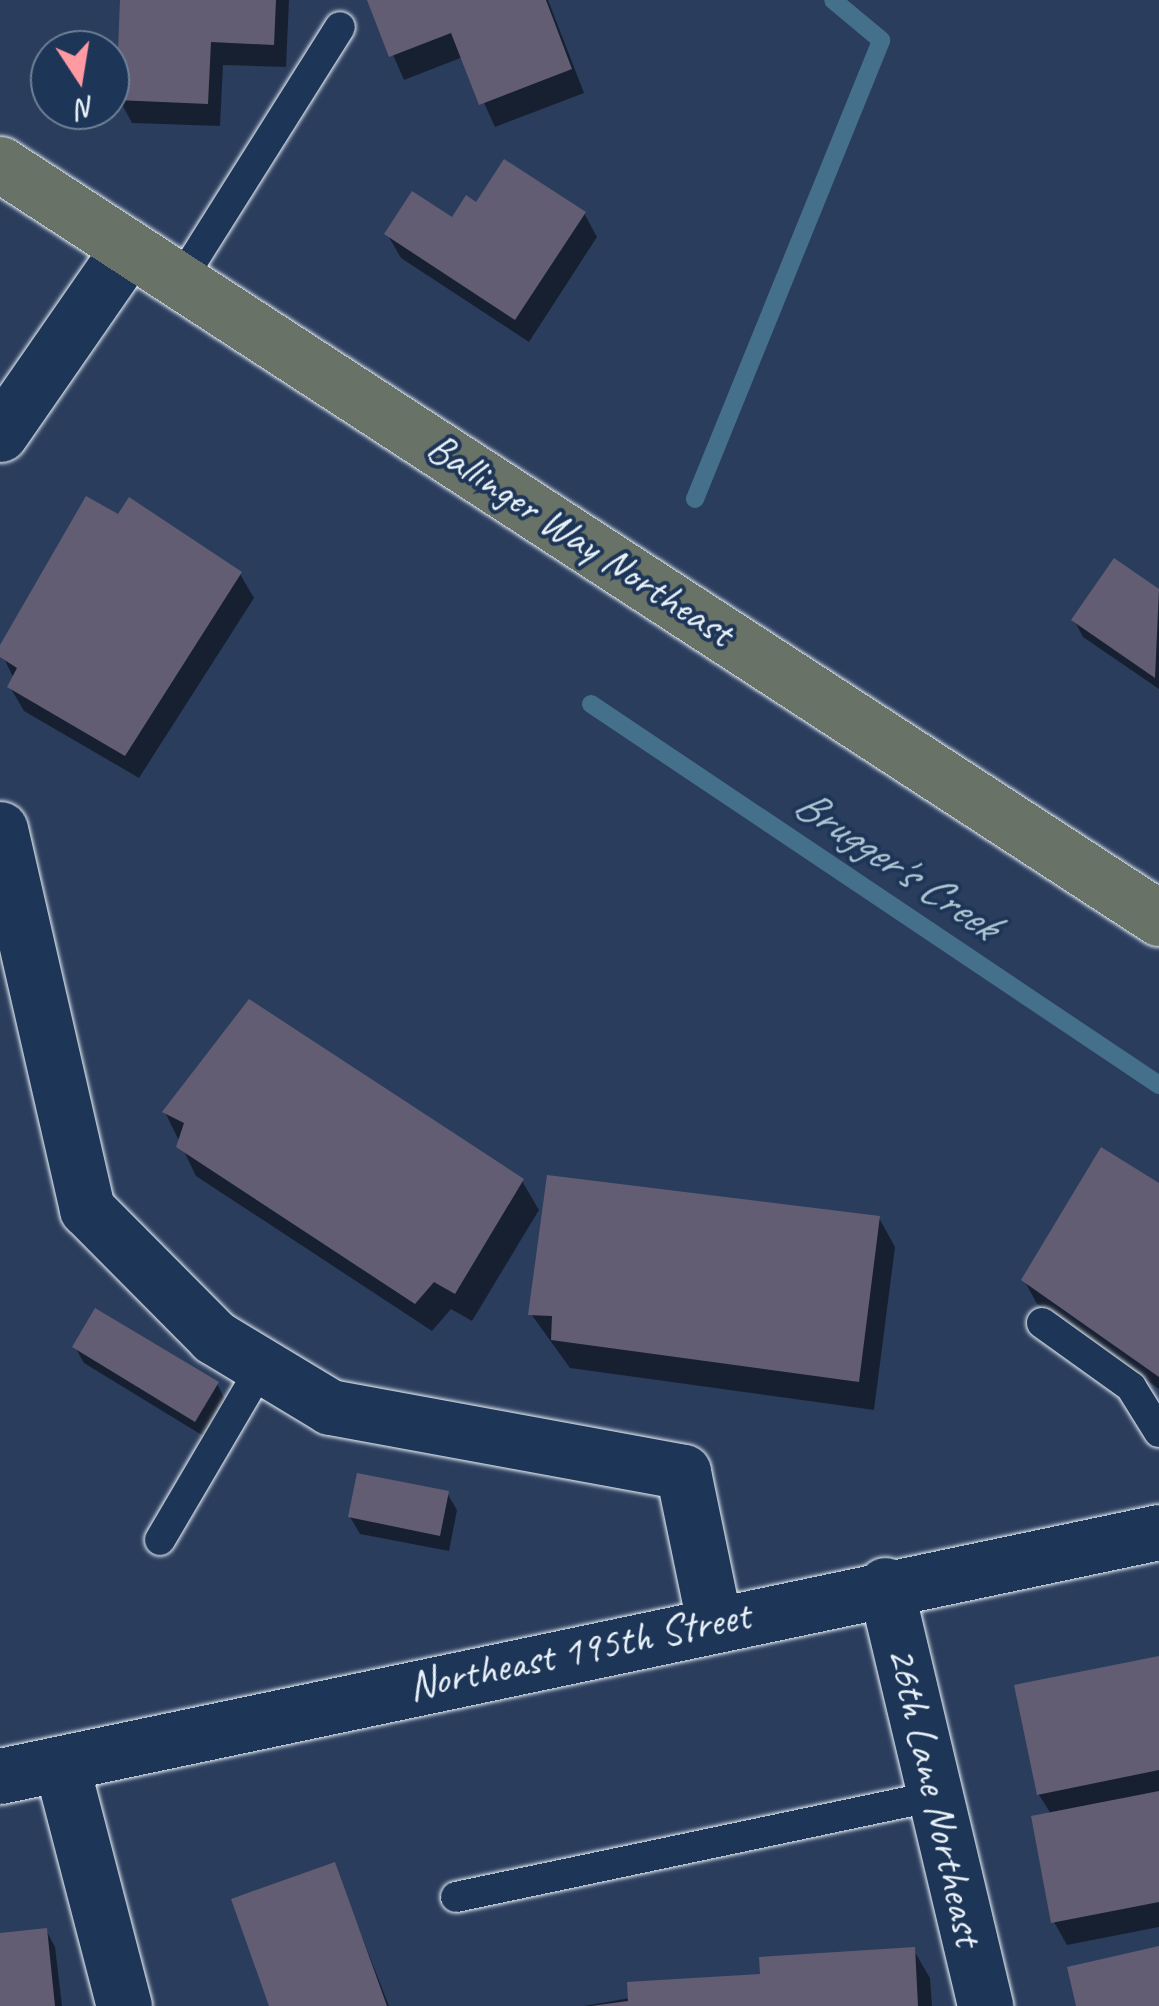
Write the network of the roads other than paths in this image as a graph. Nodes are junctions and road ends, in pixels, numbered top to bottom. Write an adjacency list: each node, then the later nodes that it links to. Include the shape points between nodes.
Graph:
1 (340, 26): 4 (lane)
2 (0, 164): 3 (main road, Ballinger Way Northeast)
3 (129, 248): 4 (main road, Ballinger Way Northeast); 5 (street)
4 (180, 281): 7 (main road, Ballinger Way Northeast)
5 (0, 434)
6 (0, 829): 9 (street, via 86,1209 214,1338)
7 (1159, 918)
8 (1042, 1323): 10 (lane, via 1131,1387)
9 (262, 1366): 12 (lane); 14 (street, via 330,1407 683,1472)
10 (1159, 1432)
11 (1159, 1532): 13 (street, Northeast 195th Street)
12 (160, 1540)
13 (885, 1586): 14 (street, Northeast 195th Street); 17 (street, 26th Lane Northeast)
14 (714, 1622): 15 (street, Northeast 195th Street)
15 (60, 1764): 16 (street, Northeast 195th Street); 19 (street)
16 (0, 1776)
17 (935, 1796): 18 (lane); 20 (street, 26th Lane Northeast)
18 (456, 1897)
19 (124, 2006)
20 (986, 2006)

